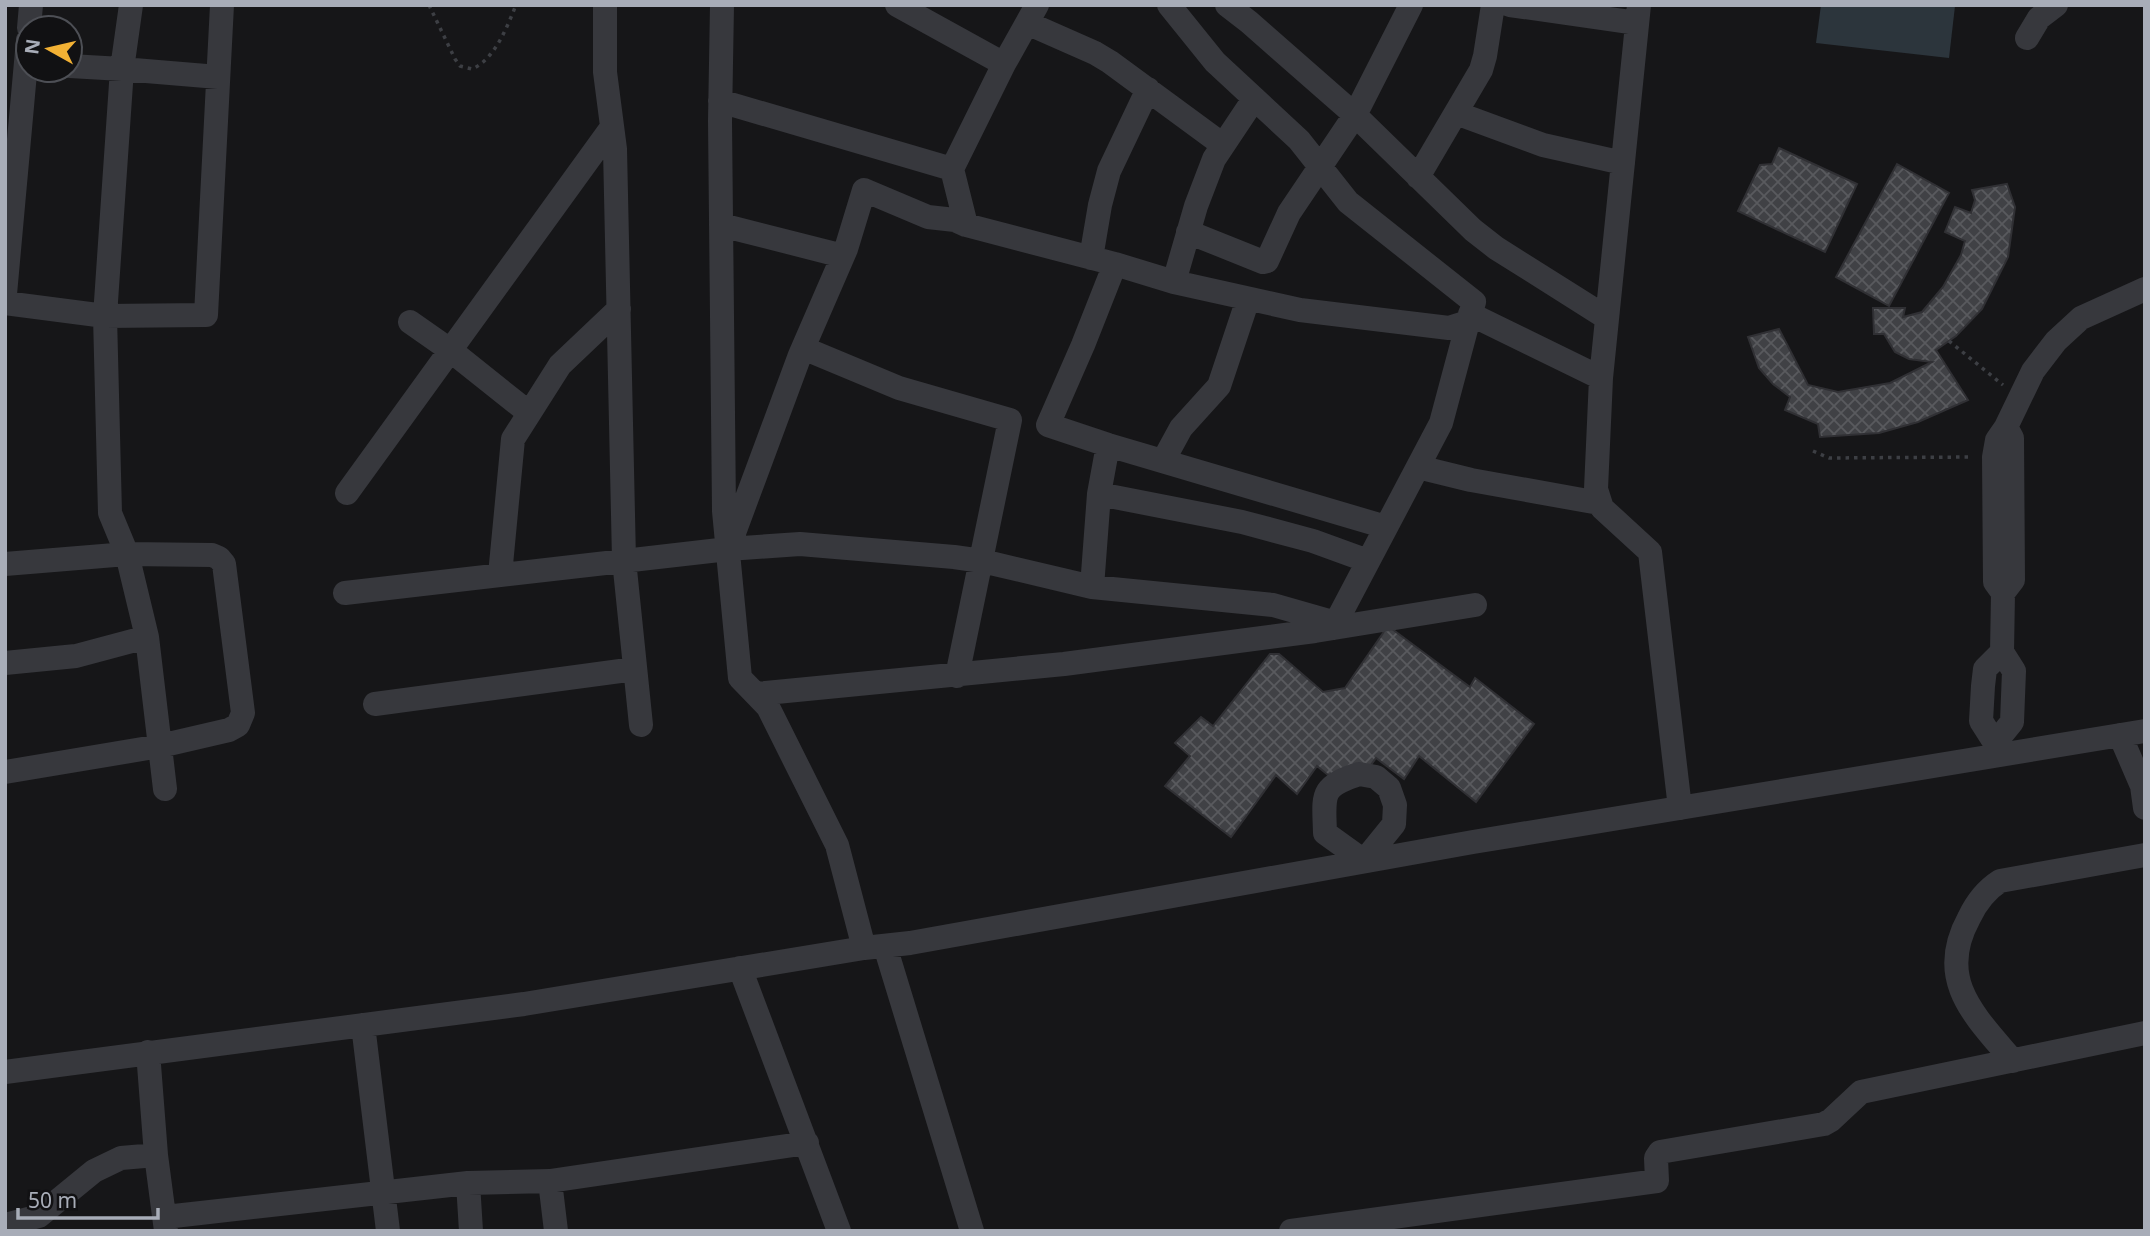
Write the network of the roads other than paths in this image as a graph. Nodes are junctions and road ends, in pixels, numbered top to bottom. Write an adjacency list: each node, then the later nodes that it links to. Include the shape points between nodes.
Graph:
1 (131, 5): 17 (street)
2 (222, 5): 18 (street)
3 (605, 5): 25 (street, via 605,72)
4 (722, 5): 22 (street)
5 (897, 5): 15 (street)
6 (1170, 5): 21 (street, via 1215,62)
7 (1227, 5): 24 (street)
8 (1411, 5): 24 (street)
9 (1493, 5): 23 (street, via 1483,64)
10 (1510, 5): 13 (street)
11 (2056, 5): 14 (street, via 2039,18)
12 (1032, 14): 15 (street); 20 (street)
13 (1638, 14): 27 (street)
14 (2027, 38)
15 (1004, 64): 29 (street)
16 (84, 67): 17 (street)
17 (122, 69): 18 (street); 42 (street)
18 (218, 77): 42 (street, via 206,315)
19 (20, 84): 38 (street)
20 (1148, 89): 26 (street); 35 (street, via 1109,171 1100,205)
21 (1254, 99): 26 (street); 28 (street)
22 (720, 101): 29 (street); 31 (street)
23 (1456, 113): 27 (street, via 1555,148); 30 (street)
24 (1355, 116): 28 (street); 30 (street)
25 (612, 127): 41 (street); 47 (street)
26 (1223, 145): 33 (street)
27 (1623, 163): 44 (street)
28 (1321, 167): 33 (street, via 1289,213 1266,262); 43 (street, via 1348,202 1474,302)
29 (952, 169): 32 (street)
30 (1418, 177): 44 (street, via 1496,248)
31 (720, 225): 34 (street); 60 (street)
32 (967, 225): 34 (street, via 956,219 928,217 864,190); 35 (street)
33 (1188, 232): 36 (street)
34 (843, 256): 46 (street)
35 (1103, 261): 36 (street); 51 (street, via 1083,345)
36 (1174, 282): 39 (street)
37 (2145, 289): 52 (street, via 2081,318 2056,341 2033,371)
38 (5, 294)
39 (1248, 299): 43 (street, via 1449,328); 54 (street, via 1219,386 1181,428)
40 (5, 303): 42 (street)
41 (619, 309): 49 (street, via 560,365); 62 (street)
42 (106, 316): 61 (street, via 108,497)
43 (1469, 318): 48 (street); 55 (street, via 1441,423)
44 (1607, 318): 48 (street)
45 (410, 322): 47 (street)
46 (803, 348): 50 (street, via 899,388); 60 (street)
47 (450, 350): 49 (street); 56 (street)
48 (1601, 378): 58 (street)
49 (529, 413): 66 (street, via 513,439)
50 (1010, 420): 51 (street); 63 (street)
51 (1048, 425): 53 (street)
52 (2006, 427): 69 (street, via 2012,438 2013,580); 69 (street, via 1997,440 1994,457 1995,582)
53 (1108, 444): 54 (street); 57 (street)
54 (1163, 461): 59 (street)
55 (1418, 467): 58 (street); 59 (street)
56 (347, 493)
57 (1099, 494): 64 (street, via 1242,522); 67 (street)
58 (1599, 503): 84 (street, via 1650,552)
59 (1386, 527): 64 (street)
60 (728, 549): 62 (street); 63 (street, via 800,544); 76 (street, via 740,678)
61 (127, 554): 65 (street); 72 (street); 80 (street, via 212,555 224,564 243,713 238,725 229,730)
62 (624, 560): 66 (street); 74 (street)
63 (982, 561): 67 (street); 75 (street)
64 (1368, 561): 71 (street)
65 (5, 564)
66 (500, 575): 68 (street)
67 (1092, 587): 71 (street, via 1273,605)
68 (345, 593)
69 (2004, 593): 81 (street, via 2002,652 2014,671 2012,722)
70 (1475, 605): 71 (street)
71 (1335, 626): 75 (street)
72 (148, 637): 73 (street, via 76,656); 80 (street)
73 (5, 663)
74 (635, 669): 77 (street); 78 (street)
75 (957, 676): 76 (street)
76 (755, 694): 87 (street, via 768,707 837,845)
77 (375, 704)
78 (641, 725)
79 (2133, 733): 81 (street); 85 (street)
80 (160, 746): 82 (street); 83 (street)
81 (1995, 750): 84 (street)
82 (5, 772)
83 (164, 789)
84 (1680, 808): 87 (street)
85 (2145, 808)
86 (2145, 855): 92 (street, via 2000,881 1973,908 1958,943 1956,974 1974,1014)
87 (875, 947): 88 (street); 106 (street)
88 (740, 968): 89 (street); 94 (street)
89 (363, 1025): 91 (street); 98 (street)
90 (2145, 1033): 92 (street)
91 (148, 1052): 93 (street); 95 (street)
92 (2013, 1061): 101 (street, via 1861,1092 1824,1124 1660,1152 1657,1181)
93 (5, 1072)
94 (807, 1143): 96 (street); 105 (street)
95 (156, 1155): 99 (street); 100 (street, via 121,1158 94,1171 39,1216)
96 (550, 1181): 97 (street); 104 (street)
97 (467, 1182): 98 (street); 103 (street)
98 (384, 1192): 99 (street); 102 (street)
99 (166, 1224)
100 (5, 1225)
101 (1288, 1230)
102 (388, 1231)
103 (471, 1231)
104 (556, 1231)
105 (839, 1231)
106 (972, 1231)

